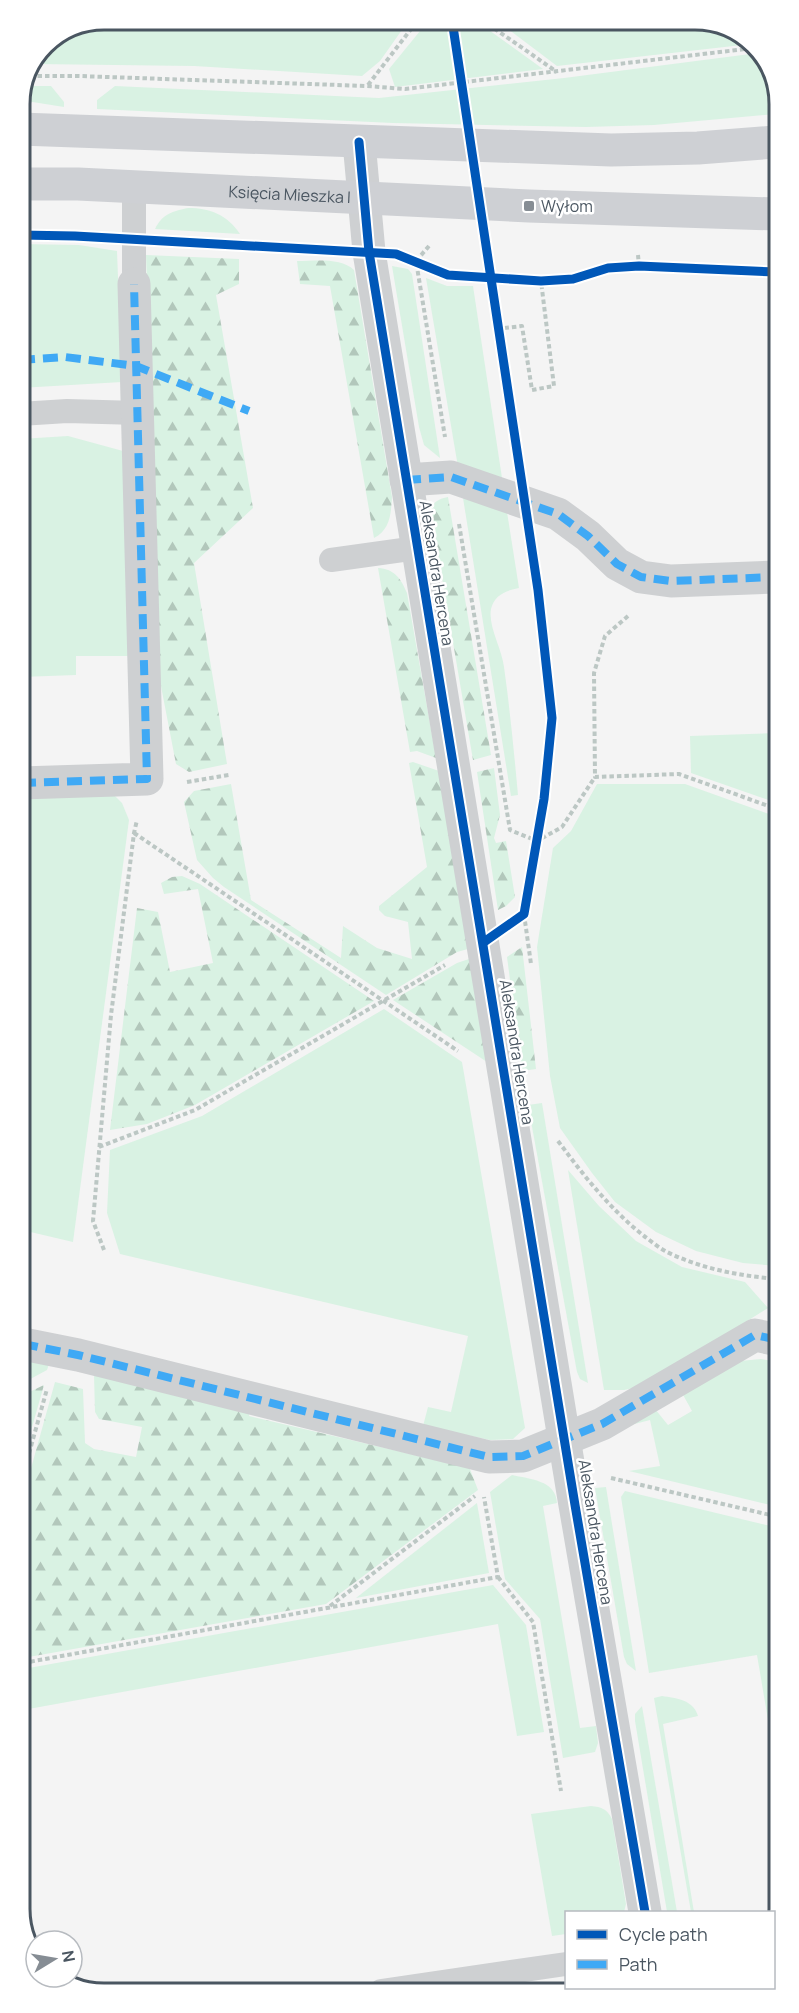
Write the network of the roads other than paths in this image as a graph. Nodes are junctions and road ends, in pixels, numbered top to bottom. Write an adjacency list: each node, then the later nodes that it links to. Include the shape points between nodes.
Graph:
1 (30, 129): 2 (street)
2 (359, 142): 3 (street, via 611,150); 6 (street, Aleksandra Hercena)
3 (769, 142)
4 (30, 184): 5 (street, Księcia Mieszka I)
5 (134, 187): 6 (street, Księcia Mieszka I); 8 (lane)
6 (364, 196): 7 (street, Księcia Mieszka I); 11 (street, Aleksandra Hercena, via 369,252)
7 (769, 214)
8 (134, 284): 10 (street)
9 (30, 413): 10 (lane)
10 (138, 413): 15 (street, via 147,779)
11 (406, 480): 12 (street, Aleksandra Hercena); 14 (street, via 451,477 558,514 617,564 641,577 671,581)
12 (417, 548): 13 (lane); 18 (street, Aleksandra Hercena)
13 (331, 560)
14 (769, 577)
15 (30, 783)
16 (769, 1338): 18 (street, via 755,1335 602,1424)
17 (30, 1346): 18 (street, via 489,1457 523,1456)
18 (566, 1439): 19 (street, Aleksandra Hercena)
19 (645, 1911)
20 (565, 1964): 21 (lane)
21 (436, 1983)

